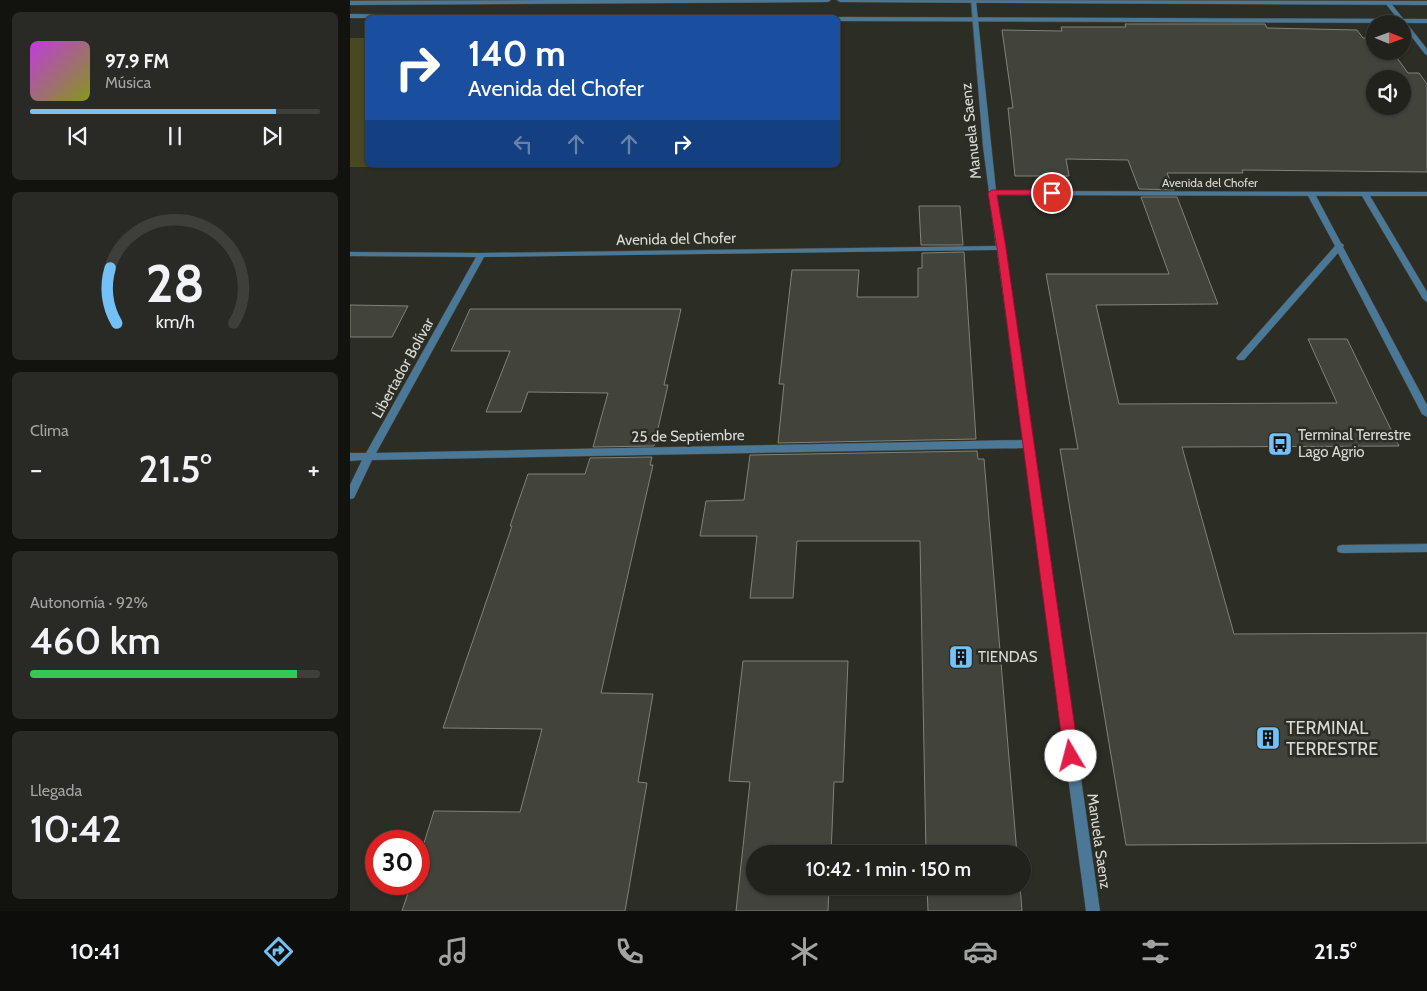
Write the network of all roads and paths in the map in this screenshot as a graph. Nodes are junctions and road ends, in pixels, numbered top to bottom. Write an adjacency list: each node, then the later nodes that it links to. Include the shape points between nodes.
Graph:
1 (828, 0): 3 (street)
2 (840, 0): 4 (street)
3 (394, 1): 5 (street)
4 (974, 1): 6 (street); 12 (street, Manuela Saenz)
5 (350, 2)
6 (1388, 3): 7 (street); 8 (street)
7 (1427, 3)
8 (1398, 15)
9 (350, 16): 10 (street)
10 (365, 16)
11 (840, 19): 12 (street)
12 (976, 20): 13 (street); 18 (street, Manuela Saenz)
13 (1366, 21)
14 (1411, 21): 15 (street)
15 (1427, 22)
16 (1411, 31): 17 (street)
17 (1427, 52)
18 (992, 193): 19 (street, Avenida del Chofer); 23 (street, Manuela Saenz)
19 (1311, 194): 20 (street, Avenida del Chofer); 22 (street)
20 (1365, 194): 21 (street, Avenida del Chofer); 26 (street)
21 (1427, 194)
22 (1340, 245): 27 (street); 28 (street)
23 (1002, 248): 25 (street, Avenida del Chofer); 29 (street, Manuela Saenz)
24 (350, 254): 25 (street, Avenida del Chofer)
25 (481, 255): 31 (street, Libertador Bolívar)
26 (1427, 299)
27 (1241, 358)
28 (1427, 414)
29 (1027, 444): 31 (street, 25 de Septiembre); 35 (street, Manuela Saenz)
30 (350, 457): 31 (street, 25 de Septiembre)
31 (369, 457): 32 (street, Libertador Bolívar)
32 (350, 495)
33 (1427, 548): 34 (street)
34 (1342, 549)
35 (1094, 911)

